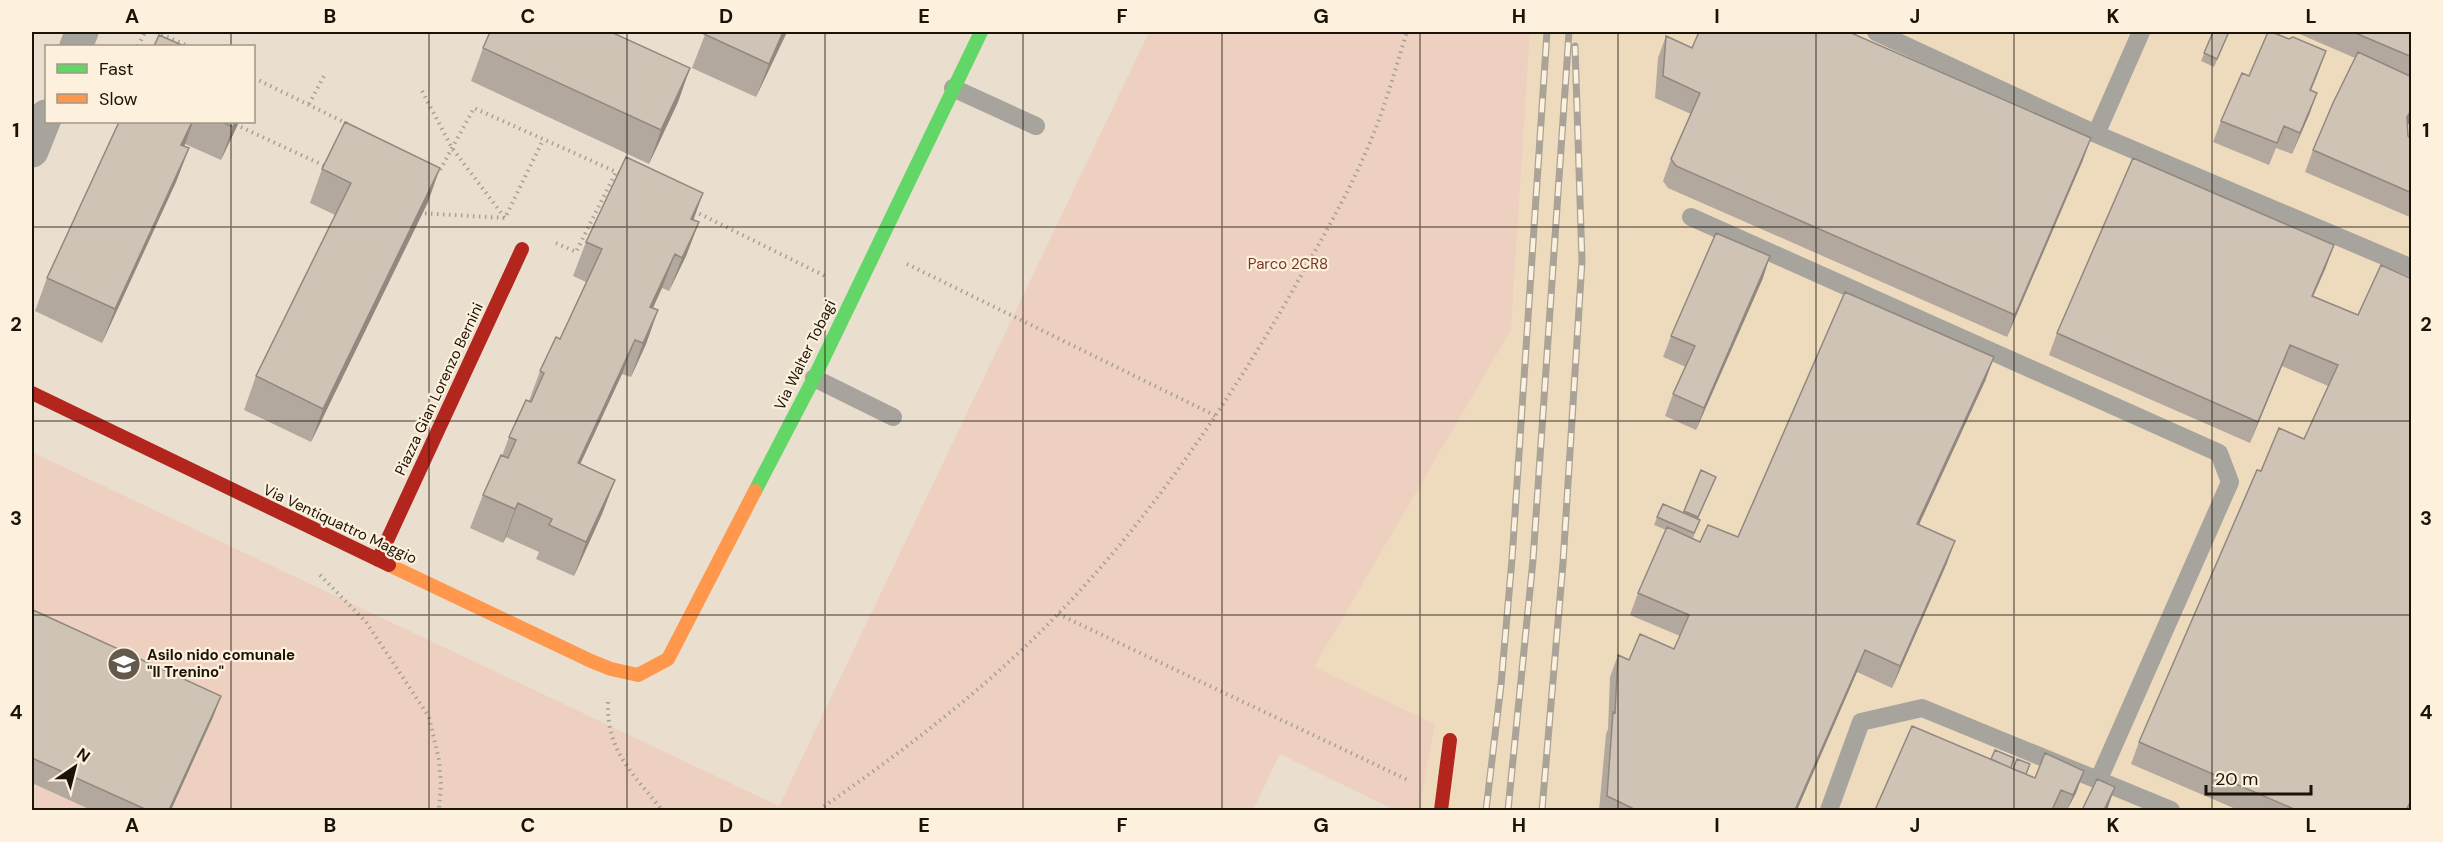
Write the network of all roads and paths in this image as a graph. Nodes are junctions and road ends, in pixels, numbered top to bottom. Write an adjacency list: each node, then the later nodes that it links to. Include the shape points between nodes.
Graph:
1 (156, 32): 6 (path)
2 (981, 32): 9 (street, Via Walter Tobagi)
3 (1407, 32): 35 (path, via 1379,119 1336,214)
4 (1876, 32): 16 (lane)
5 (2140, 32): 16 (lane)
6 (186, 45)
7 (325, 74): 11 (path)
8 (255, 78): 11 (path)
9 (953, 88): 14 (lane); 30 (street, Via Walter Tobagi)
10 (422, 91): 18 (path)
11 (309, 104): 15 (path)
12 (45, 118): 19 (street)
13 (232, 123): 21 (path)
14 (1036, 126)
15 (359, 130)
16 (2096, 134): 31 (lane)
17 (543, 140): 18 (path, via 474,108); 22 (path); 27 (path)
18 (452, 148): 20 (path, via 439,171); 27 (path)
19 (32, 151)
20 (429, 166)
21 (328, 167)
22 (616, 172): 23 (path); 28 (path, via 576,252)
23 (626, 177)
24 (411, 209): 27 (path, via 422,214)
25 (690, 209): 32 (path)
26 (1691, 217): 43 (lane, via 2219,453 2230,482)
27 (505, 218): 28 (path)
28 (531, 231): 29 (path)
29 (522, 249): 37 (street, Piazza Gian Lorenzo Bernini)
30 (876, 249): 32 (street, Via Walter Tobagi); 35 (path)
31 (2412, 268)
32 (855, 292): 33 (street, Via Walter Tobagi)
33 (814, 378): 36 (lane); 41 (street, Via Walter Tobagi, via 668,659)
34 (32, 393): 37 (street, Via Ventiquattro Maggio)
35 (1216, 416): 39 (path, via 1130,531)
36 (893, 417)
37 (378, 560): 40 (street, Via Ventiquattro Maggio)
38 (320, 575): 45 (path, via 366,622 429,717 439,760)
39 (1059, 614): 44 (path); 47 (path, via 930,730)
40 (611, 669): 41 (street, Via Ventiquattro Maggio); 46 (path, via 608,715 612,741)
41 (638, 675)
42 (1450, 740): 44 (street)
43 (2098, 781): 49 (lane, via 1922,708 1861,722); 50 (lane)
44 (1443, 796): 48 (street)
45 (439, 810)
46 (663, 810)
47 (819, 810)
48 (1441, 810)
49 (1829, 810)
50 (2171, 810)

